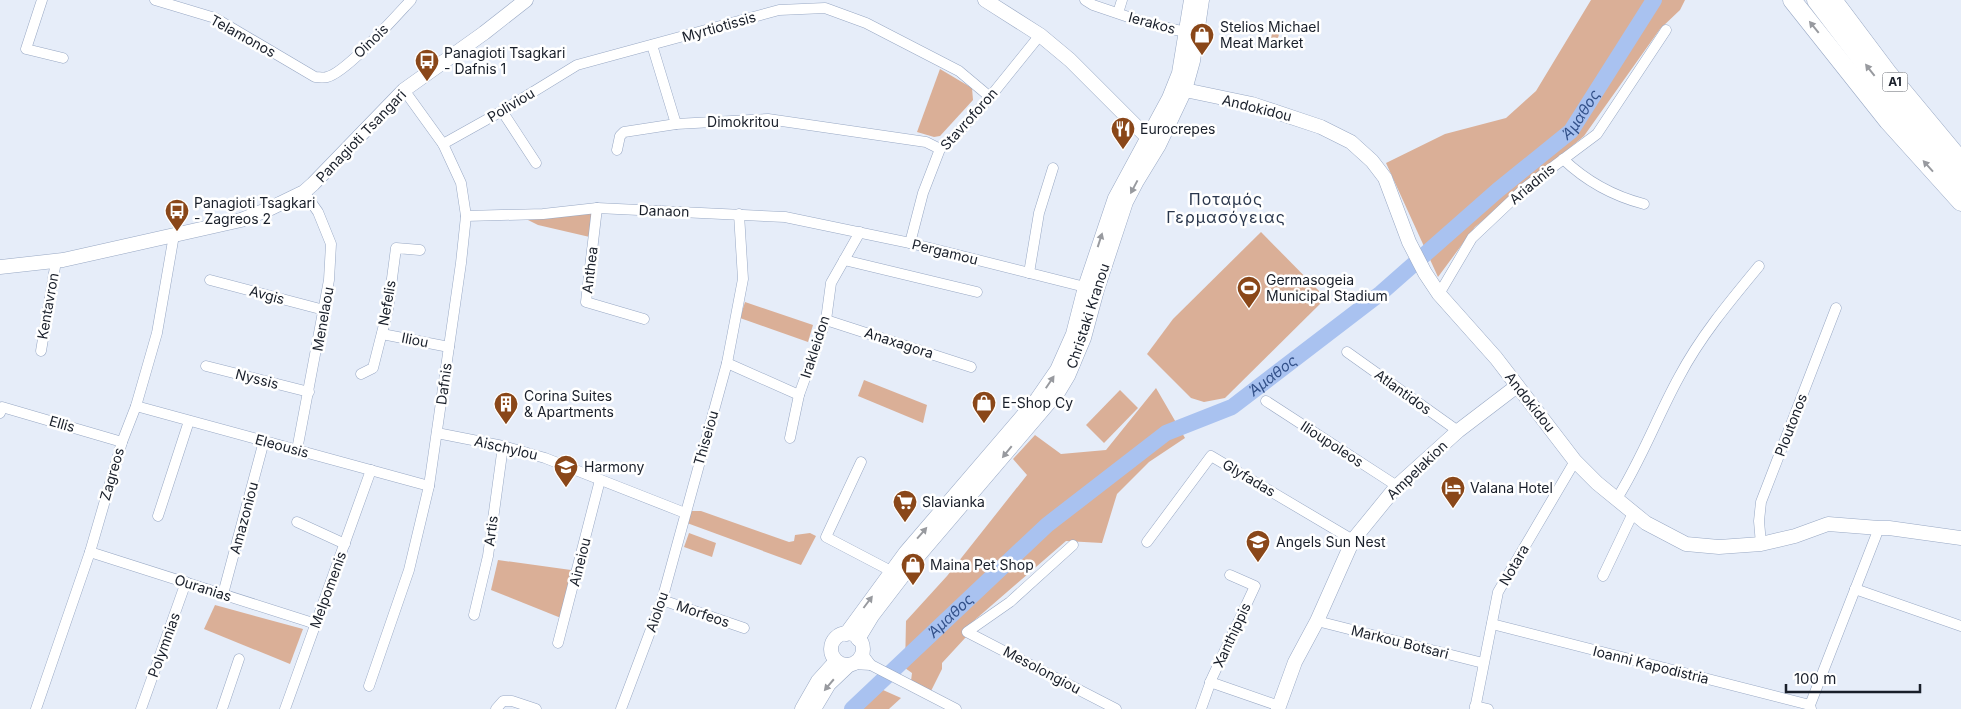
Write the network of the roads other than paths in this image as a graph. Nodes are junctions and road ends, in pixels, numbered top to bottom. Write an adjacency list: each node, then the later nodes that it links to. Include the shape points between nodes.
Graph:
1 (42, 0): 19 (street, via 26,49)
2 (155, 0): 21 (street, Telamonos, via 215,18 315,77)
3 (412, 0): 21 (street, Oinois, via 366,47)
4 (526, 0): 22 (street, Panagioti Tsangari)
5 (984, 0): 17 (street)
6 (1085, 0): 14 (street, Ierakos)
7 (1122, 0): 14 (street, Ierakos)
8 (1191, 0): 16 (street, Christaki Kranou)
9 (1202, 0): 23 (street, Christaki Kranou)
10 (1792, 0): 38 (highway, one-way to 10, via 1888,121)
11 (1816, 0): 36 (highway, A1, one-way to 11, via 1899,109)
12 (1832, 0): 33 (highway, A1)
13 (1845, 0): 31 (highway)
14 (1118, 13): 16 (street, Ierakos)
15 (1666, 30): 32 (street, Ariadnis, via 1597,134)
16 (1186, 32): 27 (street, Christaki Kranou, via 1180,73)
17 (1040, 34): 24 (street, Stavroforon); 27 (street)
18 (652, 45): 20 (street, Myrtiotissis); 24 (street, Myrtiotissis, via 779,10 825,8 866,23 959,72); 26 (street)
19 (63, 58)
20 (577, 65): 25 (street, Poliviou)
21 (327, 78)
22 (404, 90): 28 (street, Dafnis); 37 (street, Panagioti Tsangari)
23 (1185, 90): 27 (street, Christaki Kranou); 55 (street, Andokidou, via 1286,114 1351,142 1385,178 1409,242)
24 (990, 97): 29 (street, Stavroforon)
25 (502, 111): 28 (street, Poliviou); 34 (street)
26 (676, 124): 29 (street, Dimokritou, via 768,120 926,142); 30 (street, Dimokritou, via 624,132)
27 (1154, 141): 53 (street, Christaki Kranou, one-way to 27, via 1116,198); 114 (street, Christaki Kranou, one-way to 114, via 1123,210 1084,338 1059,391)
28 (443, 144): 42 (street, Dafnis, via 461,183)
29 (940, 149): 45 (street, Stavroforon, via 923,193)
30 (617, 150)
31 (1961, 150)
32 (1563, 159): 39 (street, via 1597,186); 55 (street, Ariadnis, via 1526,187 1472,238)
33 (1961, 161)
34 (536, 162)
35 (1053, 168): 51 (street, via 1039,213)
36 (1961, 183)
37 (304, 192): 44 (street, Panagioti Tsangari, via 241,220); 57 (street, Menelaou, via 318,212 331,244 330,280)
38 (1961, 202)
39 (1644, 204)
40 (597, 208): 41 (street, Danaon); 42 (street, Danaon, via 544,214); 58 (street, Anthea, via 586,302)
41 (739, 214): 43 (street, Danaon, via 785,217); 64 (street, Thiseiou, via 743,279)
42 (466, 216): 61 (street, Dafnis)
43 (860, 232): 45 (street, Pergamou); 47 (street, Irakleidon)
44 (174, 235): 48 (street, Panagioti Tsangari); 72 (street, Zagreos, via 157,333)
45 (910, 243): 51 (street, Pergamou)
46 (420, 250): 60 (street, Nefelis, via 396,248)
47 (844, 260): 54 (street); 59 (street, Irakleidon, via 831,283)
48 (56, 261): 50 (street, Panagioti Tsangari); 62 (street, Kentavron)
49 (1759, 266): 88 (street, via 1723,309 1679,376 1628,482)
50 (0, 267)
51 (1029, 273): 53 (street, Pergamou)
52 (210, 280): 57 (street, Avgis)
53 (1085, 287): 101 (street, Christaki Kranou, one-way to 53, via 1049,384 1066,353)
54 (977, 292)
55 (1440, 294): 68 (street, Andokidou)
56 (1836, 308): 98 (street, Ploutonos, via 1761,502)
57 (324, 310): 69 (street, Menelaou)
58 (644, 319)
59 (826, 320): 66 (street, Anaxagora); 70 (street, Irakleidon)
60 (382, 334): 61 (street, Iliou); 67 (street, Nefelis, via 372,368)
61 (449, 347): 76 (street, Dafnis)
62 (40, 351)
63 (1347, 352): 75 (street, Atlantidos)
64 (727, 362): 70 (street); 89 (street, Thiseiou)
65 (206, 366): 69 (street, Nyssis)
66 (971, 367)
67 (361, 374)
68 (1517, 386): 75 (street, Ampelakion); 82 (street, Andokidou)
69 (309, 392): 81 (street, Menelaou)
70 (799, 395): 77 (street, Irakleidon)
71 (1266, 402): 87 (street, Ilioupoleos)
72 (136, 406): 74 (street, Eleousis); 79 (street, Zagreos)
73 (1, 410): 79 (street, Ellis)
74 (189, 421): 78 (street, Eleousis); 91 (street)
75 (1458, 431): 87 (street, Ampelakion)
76 (437, 433): 80 (street, Aischylou); 86 (street, Dafnis)
77 (790, 438)
78 (264, 441): 81 (street, Eleousis); 106 (street, Amazoniou)
79 (122, 442): 100 (street, Zagreos)
80 (503, 446): 85 (street, Aischylou, via 545,458); 108 (street, Artis, via 488,556)
81 (297, 450): 84 (street, Eleousis)
82 (1575, 460): 88 (street, Andokidou, via 1596,484); 111 (street, Notara, via 1498,592)
83 (861, 462): 101 (street, via 826,536)
84 (371, 470): 86 (street, Eleousis); 97 (street, Melpomenis)
85 (600, 480): 89 (street, Aischylou); 115 (street, Aineiou)
86 (429, 486): 122 (street, Dafnis, via 409,570)
87 (1396, 486): 95 (street, Ampelakion)
88 (1616, 500): 90 (street, Andokidou)
89 (685, 513): 107 (street, Aiolou)
90 (1633, 513): 98 (street, Andokidou, via 1686,544 1719,547); 103 (street)
91 (158, 516)
92 (297, 522): 97 (street)
93 (1879, 528): 94 (street, Andokidou); 98 (street, Andokidou, via 1828,524); 105 (street)
94 (1961, 538)
95 (1353, 540): 96 (street, Glyfadas, via 1210,456); 109 (street, Ampelakion)
96 (1147, 542)
97 (345, 544): 110 (street, Melpomenis)
98 (1760, 544)
99 (1073, 546): 136 (street, Mesolongiou, via 1010,602 968,632)
100 (90, 552): 104 (street, Ouranias); 126 (street, Zagreos)
101 (891, 571): 114 (street, Christaki Kranou, one-way to 101)
102 (1230, 575): 121 (street, Xanthippis, via 1255,586)
103 (1603, 576)
104 (186, 582): 106 (street, Ouranias); 127 (street, Polymnias)
105 (1855, 589): 112 (street); 123 (street)
106 (224, 594): 110 (street, Ouranias)
107 (662, 600): 113 (street, Morfeos); 132 (street, Aiolou)
108 (474, 615)
109 (1317, 621): 119 (street, Markou Botsari); 124 (street, Ampelakion, via 1295,662)
110 (316, 624): 129 (street, Melpomenis)
111 (1492, 624): 119 (street, Notara); 123 (street, Ioanni Kapodistria)
112 (1961, 626)
113 (744, 628)
114 (852, 636): 116 (street, via 862,644); 118 (street, via 837,637 832,644 832,653)
115 (558, 643)
116 (862, 653): 118 (street, via 857,661); 120 (street)
117 (239, 659): 128 (street)
118 (846, 663): 120 (street); 133 (street, via 818,681); 134 (street, one-way to 134)
119 (1483, 663): 125 (street, Notara)
120 (871, 665): 135 (street)
121 (1210, 682): 124 (street); 137 (street, Xanthippis)
122 (369, 686)
123 (1810, 707)
124 (1279, 708)
125 (1475, 708): 138 (street)
126 (36, 709)
127 (141, 709)
128 (222, 709)
129 (285, 709)
130 (496, 709): 131 (street, via 503,701)
131 (536, 709)
132 (621, 709)
133 (802, 709)
134 (814, 709)
135 (956, 709)
136 (1116, 709)
137 (1201, 709)
138 (1488, 709)

